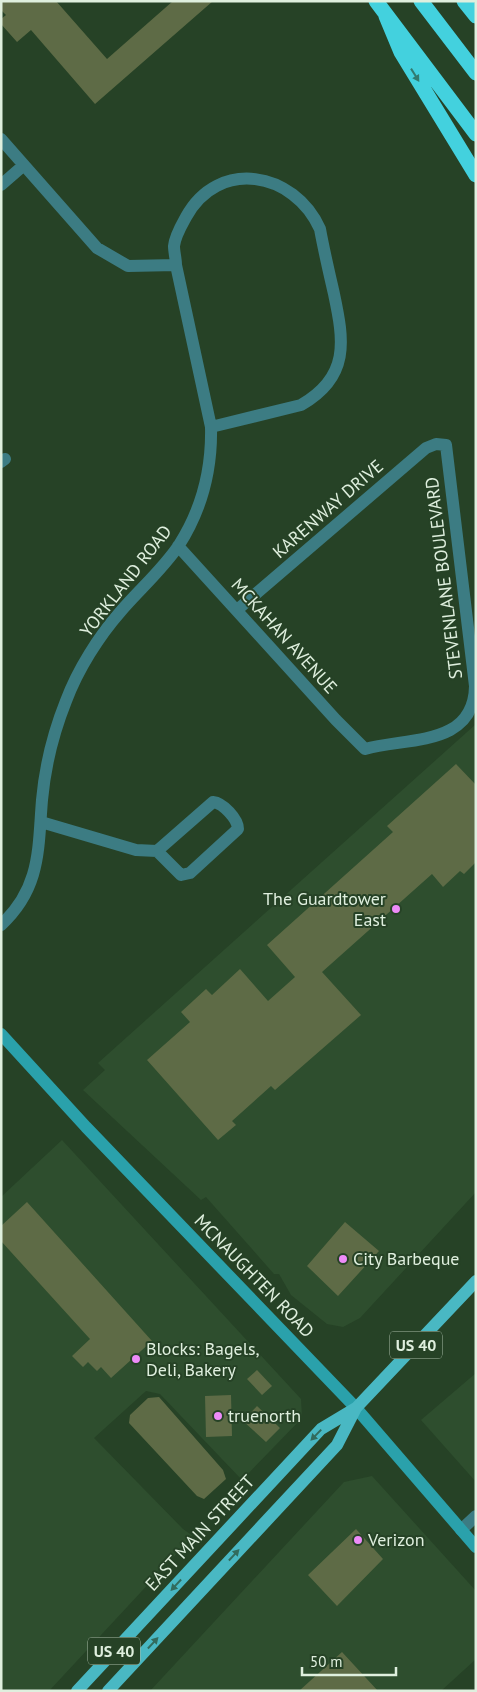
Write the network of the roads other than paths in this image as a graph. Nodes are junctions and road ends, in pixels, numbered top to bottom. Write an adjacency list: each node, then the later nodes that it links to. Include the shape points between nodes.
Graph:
1 (376, 1): 4 (highway)
2 (421, 1): 6 (highway)
3 (464, 1): 5 (highway)
4 (386, 16): 7 (highway); 10 (highway, one-way to 10, via 401,52)
5 (476, 16)
6 (476, 73)
7 (476, 134)
8 (1, 138): 9 (street)
9 (24, 165): 11 (street); 12 (street, via 97,248 128,266)
10 (476, 175)
11 (1, 185)
12 (176, 266): 13 (street, YORKLAND ROAD); 13 (street, YORKLAND ROAD, via 174,246 179,229 199,198 216,187 245,179 263,180 286,188 300,199 320,229 342,331 338,365 327,384 311,400 290,410)
13 (211, 427): 15 (street, YORKLAND ROAD, via 212,452 208,476 196,513)
14 (446, 444): 16 (street, KARENWAY DRIVE, via 426,448); 17 (street, STEVENLANE BOULEVARD, via 475,686 472,706 463,720 444,735)
15 (178, 546): 16 (street, MCKAHAN AVENUE); 18 (street, YORKLAND ROAD, via 102,636 66,699 55,733)
16 (237, 610): 17 (street, MCKAHAN AVENUE)
17 (365, 749)
18 (41, 822): 19 (street, via 136,850); 20 (street, YORKLAND ROAD, via 37,867 30,885 16,909)
19 (157, 851): 19 (street, via 213,802 222,805 238,825 234,834 186,876 176,872)
20 (1, 924)
21 (1, 1034): 23 (street, MCNAUGHTEN ROAD, via 80,1121)
22 (476, 1281): 23 (main road, EAST MAIN STREET / US 40)
23 (356, 1408): 25 (street, MCNAUGHTEN ROAD); 27 (main road, EAST MAIN STREET / US 40, one-way to 27, via 321,1429); 28 (main road, EAST MAIN STREET / US 40, one-way to 23, via 337,1445)
24 (476, 1516): 25 (street)
25 (461, 1530): 26 (street, MCNAUGHTEN ROAD)
26 (476, 1547)
27 (77, 1691)
28 (108, 1691)

